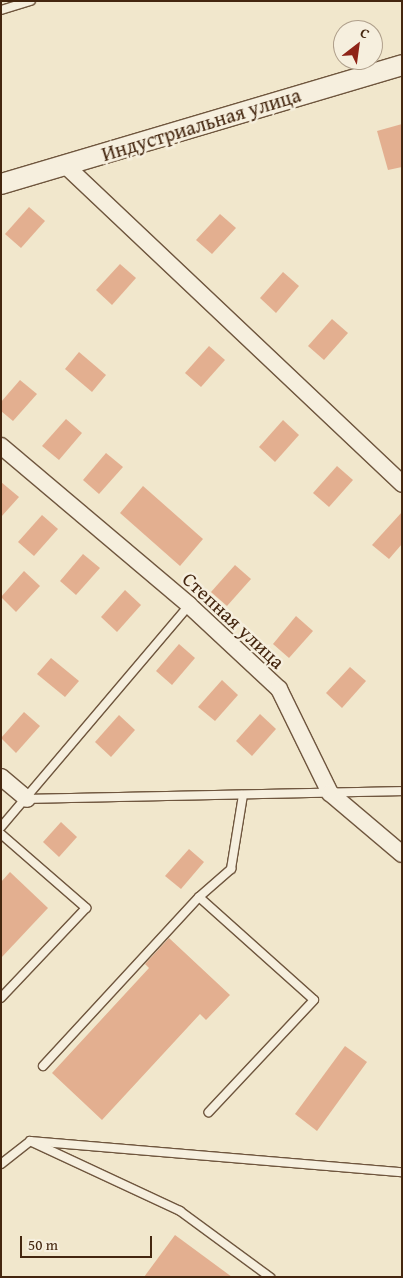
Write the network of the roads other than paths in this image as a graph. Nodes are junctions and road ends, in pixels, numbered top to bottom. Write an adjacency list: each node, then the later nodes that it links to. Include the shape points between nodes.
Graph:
1 (31, 1): 2 (lane)
2 (1, 10)
3 (402, 64): 4 (street, Индустриальная улица)
4 (65, 165): 5 (street, Индустриальная улица); 7 (street)
5 (1, 184)
6 (1, 446): 8 (street, Степная улица)
7 (402, 484)
8 (189, 605): 11 (street, Степная улица, via 279,689); 13 (lane)
9 (1, 777): 13 (street)
10 (402, 792): 11 (lane)
11 (330, 793): 12 (lane); 16 (street, Степная улица)
12 (243, 795): 13 (lane); 17 (lane, via 231,869)
13 (27, 799): 14 (lane)
14 (1, 827)
15 (1, 834): 18 (lane, via 86,908)
16 (402, 854)
17 (199, 897): 19 (lane); 20 (lane, via 314,1000)
18 (1, 998)
19 (43, 1066)
20 (209, 1112)
21 (30, 1141): 22 (lane); 23 (lane); 24 (lane, via 180,1211)
22 (1, 1164)
23 (402, 1172)
24 (270, 1277)

